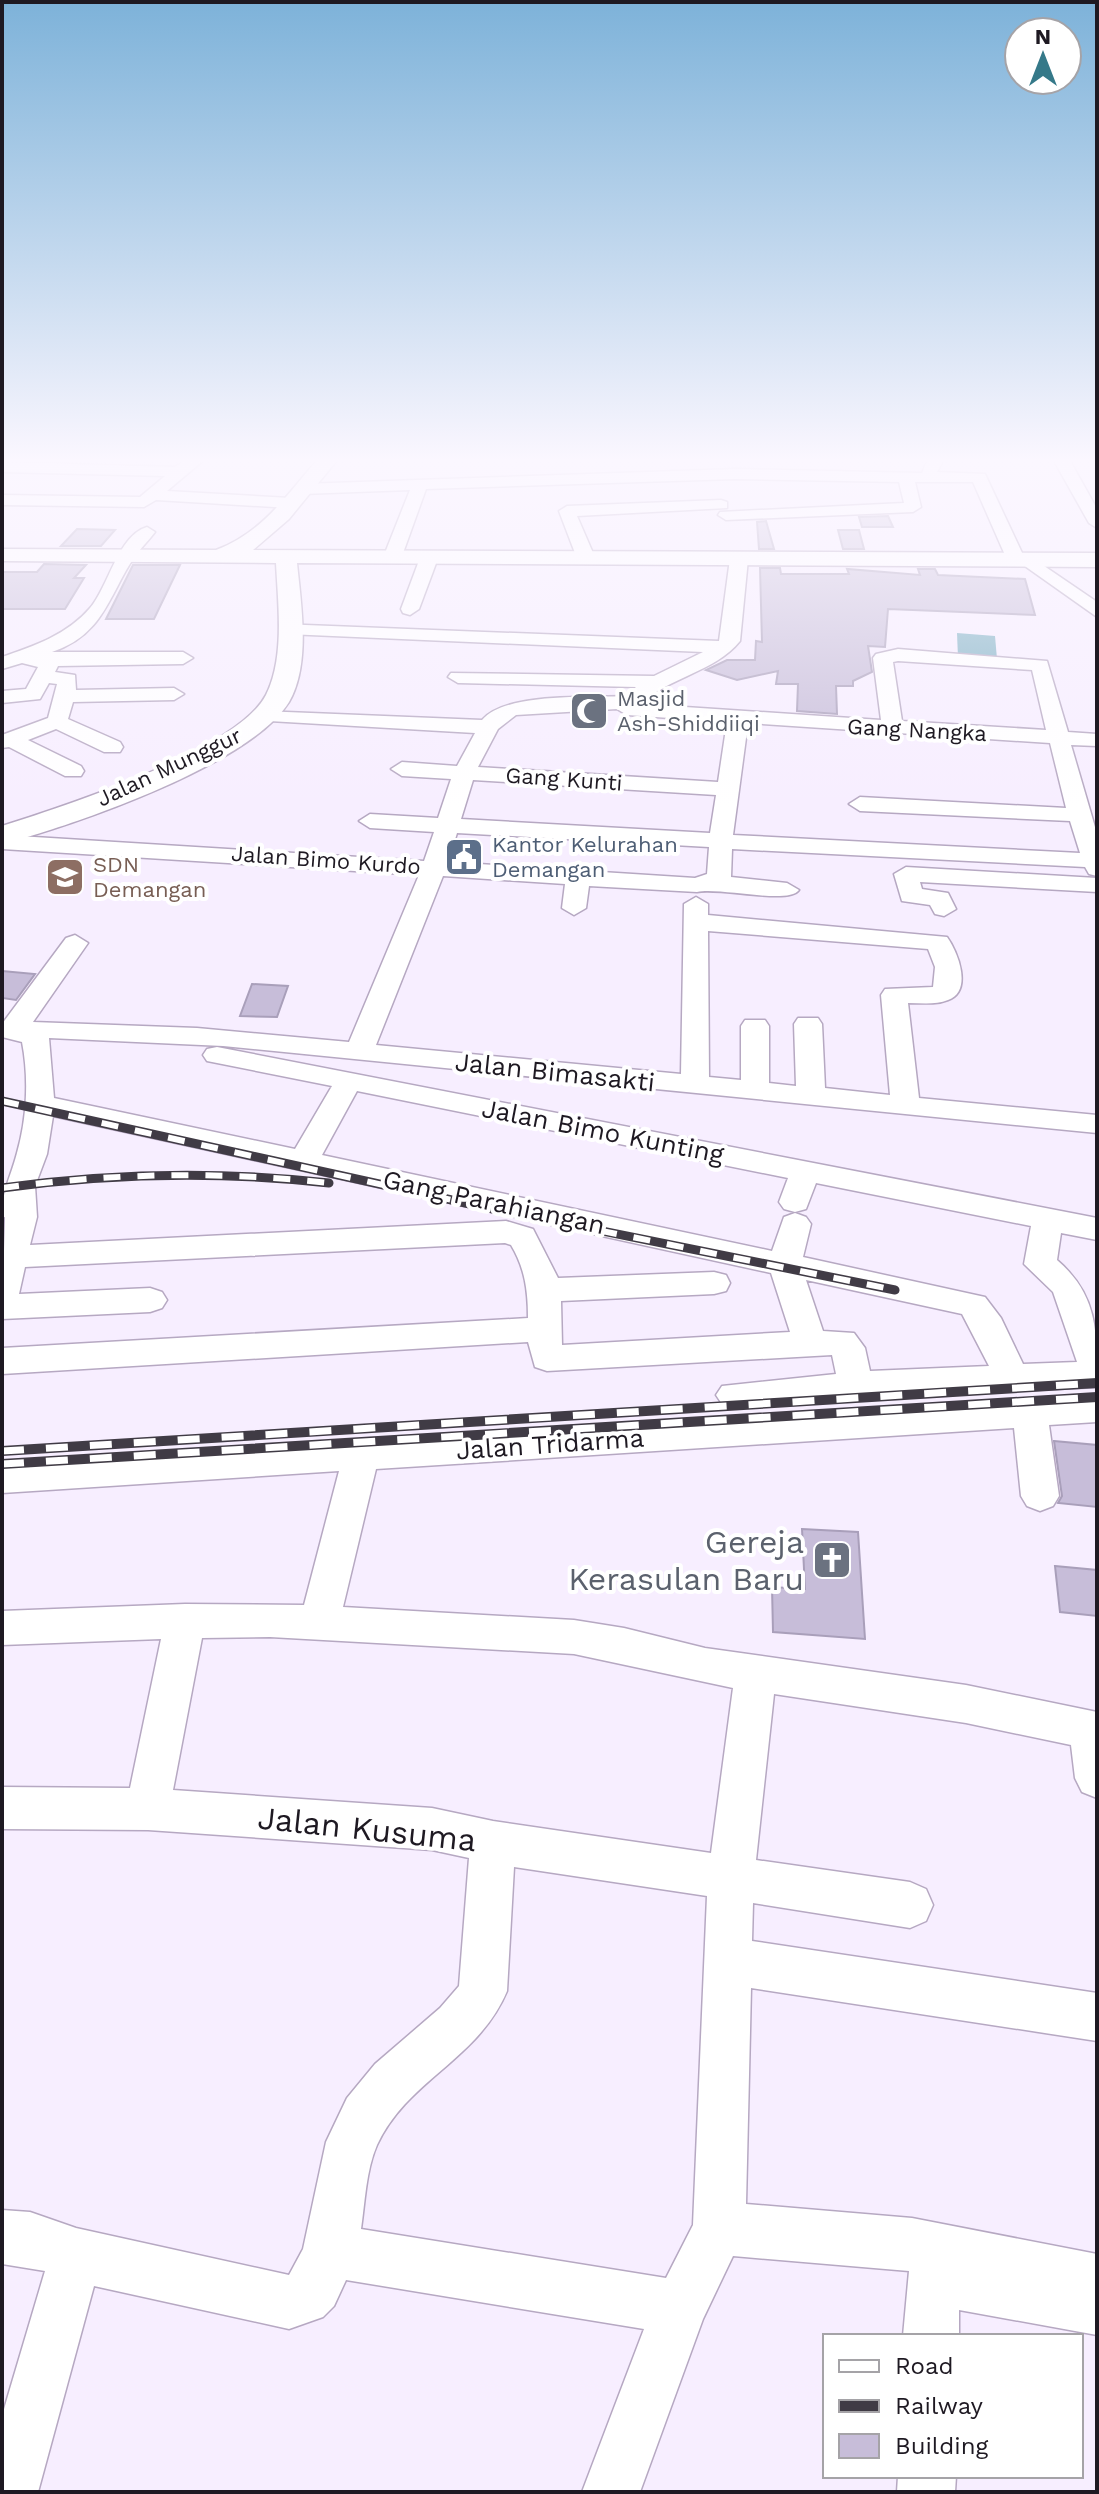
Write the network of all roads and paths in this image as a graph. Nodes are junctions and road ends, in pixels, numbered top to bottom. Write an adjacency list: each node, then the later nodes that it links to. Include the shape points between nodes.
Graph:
1 (116, 575): 13 (street, via 98,611)
2 (287, 575): 8 (main road, Jalan Munggur)
3 (422, 575): 6 (street, via 411,606)
4 (730, 575): 10 (street, via 730,641)
5 (1047, 575): 7 (street)
6 (438, 604)
7 (1097, 611)
8 (287, 628): 9 (street); 21 (main road, Jalan Munggur, via 285,673)
9 (439, 635): 10 (street); 12 (street)
10 (725, 647): 16 (street)
11 (183, 658): 13 (street)
12 (430, 658)
13 (51, 661): 14 (street); 18 (street, via 68,679); 19 (street, via 33,695)
14 (5, 662)
15 (458, 677): 16 (street)
16 (660, 681): 20 (street)
17 (174, 694): 18 (street)
18 (64, 696): 23 (street)
19 (2, 697)
20 (630, 702): 22 (street, Gang Nangka, via 626,707 632,710); 24 (street, via 512,709)
21 (269, 715): 24 (street); 38 (main road, Jalan Munggur, via 205,754 80,809)
22 (738, 718): 25 (street, Gang Nangka); 33 (street)
23 (57, 722): 28 (street); 29 (street)
24 (488, 727): 32 (street)
25 (893, 729): 26 (street, Gang Nangka); 26 (street, via 883,660 898,655 1040,665)
26 (1058, 738): 27 (street, Gang Nangka); 35 (street)
27 (1097, 740)
28 (6, 741): 31 (street)
29 (112, 747)
30 (402, 769): 32 (street, Gang Kunti)
31 (73, 771)
32 (464, 773): 33 (street, Gang Kunti); 37 (street)
33 (727, 789): 39 (street)
34 (860, 804): 35 (street)
35 (1079, 815): 42 (street)
36 (370, 821): 37 (street)
37 (448, 825): 39 (street); 41 (street)
38 (2, 836): 41 (street, Jalan Bimo Kurdo)
39 (721, 841): 40 (street); 45 (street, via 719,878)
40 (899, 850): 42 (street); 43 (street)
41 (434, 868): 44 (street, Jalan Bimo Kurdo); 55 (street)
42 (1096, 869): 43 (street)
43 (906, 874): 48 (street, via 911,896 939,898)
44 (578, 878): 45 (street, Jalan Bimo Kurdo); 47 (street)
45 (705, 883): 46 (street, Jalan Bimo Kurdo); 49 (street)
46 (787, 890)
47 (574, 908)
48 (944, 909)
49 (696, 922): 57 (street); 61 (street, via 938,942 948,967 946,991 894,995)
50 (75, 943): 53 (street)
51 (808, 1024): 59 (street)
52 (755, 1026): 58 (street)
53 (8, 1030): 54 (street, Jalan Bimasakti); 60 (street, via 35,1037)
54 (109, 1034): 55 (street, Jalan Bimasakti, via 223,1038); 56 (street, Jalan Bimo Kunting)
55 (359, 1052): 57 (street, Jalan Bimasakti)
56 (349, 1081): 63 (street); 64 (street, Jalan Bimo Kunting)
57 (695, 1086): 58 (street, Jalan Bimasakti)
58 (755, 1091): 59 (street, Jalan Bimasakti)
59 (811, 1096): 61 (street, Jalan Bimasakti)
60 (41, 1104): 63 (street, Gang Parahiangan); 65 (street)
61 (906, 1106): 62 (street, Jalan Bimasakti)
62 (1097, 1124)
63 (303, 1161): 69 (street, Gang Parahiangan)
64 (805, 1171): 66 (street, Jalan Bimo Kunting); 69 (street)
65 (12, 1198): 68 (street, via 21,1217)
66 (1048, 1219): 67 (street, Jalan Bimo Kunting); 78 (street, via 1040,1264 1067,1286)
67 (1097, 1229)
68 (13, 1257): 71 (street, via 506,1232 528,1245); 72 (street)
69 (785, 1265): 76 (street); 79 (street, Gang Parahiangan, via 973,1305)
70 (714, 1283): 71 (street)
71 (546, 1290): 75 (street)
72 (2, 1298)
73 (150, 1300): 74 (street)
74 (2, 1307)
75 (542, 1329): 76 (street, via 547,1358 553,1360); 77 (street)
76 (810, 1342): 80 (street, via 842,1342)
77 (2, 1361)
78 (1097, 1372): 79 (street)
79 (1012, 1378): 80 (street)
80 (856, 1385): 81 (street)
81 (734, 1395)
82 (1097, 1409): 83 (street, Jalan Tridarma)
83 (1030, 1414): 84 (street, Jalan Tridarma); 86 (street)
84 (361, 1455): 85 (street, Jalan Tridarma); 88 (street)
85 (2, 1478)
86 (1040, 1496)
87 (185, 1621): 88 (street); 89 (street); 94 (street)
88 (319, 1623): 90 (street, via 574,1637)
89 (2, 1628)
90 (756, 1673): 91 (street, via 966,1704); 96 (street)
91 (1094, 1731): 92 (street)
92 (1097, 1778)
93 (2, 1808): 94 (street, Jalan Kusuma)
94 (148, 1809): 95 (street, Jalan Kusuma, via 432,1829)
95 (493, 1842): 96 (street, Jalan Kusuma); 102 (street, via 483,1991 475,2011 424,2051 362,2122 340,2179)
96 (731, 1876): 97 (street, Jalan Kusuma); 98 (street)
97 (910, 1905)
98 (730, 1961): 99 (street); 100 (street)
99 (1097, 2017)
100 (719, 2228): 104 (street, via 912,2245); 105 (street)
101 (2, 2237): 103 (street, via 30,2239)
102 (331, 2251): 103 (street, via 306,2298 294,2303); 105 (street)
103 (76, 2255): 108 (street)
104 (1097, 2281)
105 (680, 2308): 109 (street)
106 (1097, 2308): 107 (street, via 933,2278)
107 (931, 2334)
108 (9, 2492)
109 (611, 2492)

